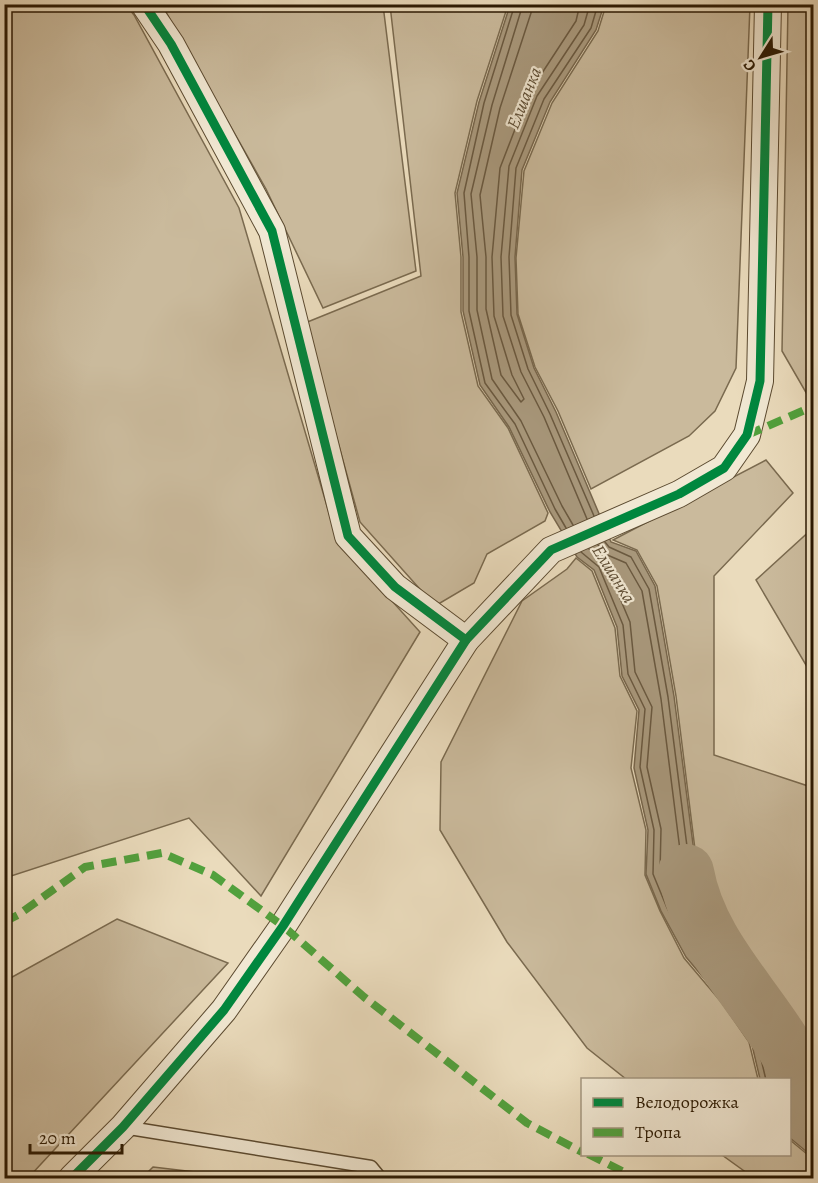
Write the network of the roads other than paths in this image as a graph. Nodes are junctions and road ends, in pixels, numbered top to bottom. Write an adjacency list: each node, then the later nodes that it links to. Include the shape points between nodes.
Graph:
1 (144, 4): 3 (street, via 171,44 272,231 348,536 395,587)
2 (768, 4): 3 (street, via 760,381 747,435 724,468 680,494 551,550)
3 (466, 640): 4 (street, via 283,926 231,1000)
4 (123, 1127): 5 (street); 6 (lane, via 371,1167)
5 (72, 1179)
6 (380, 1179)

